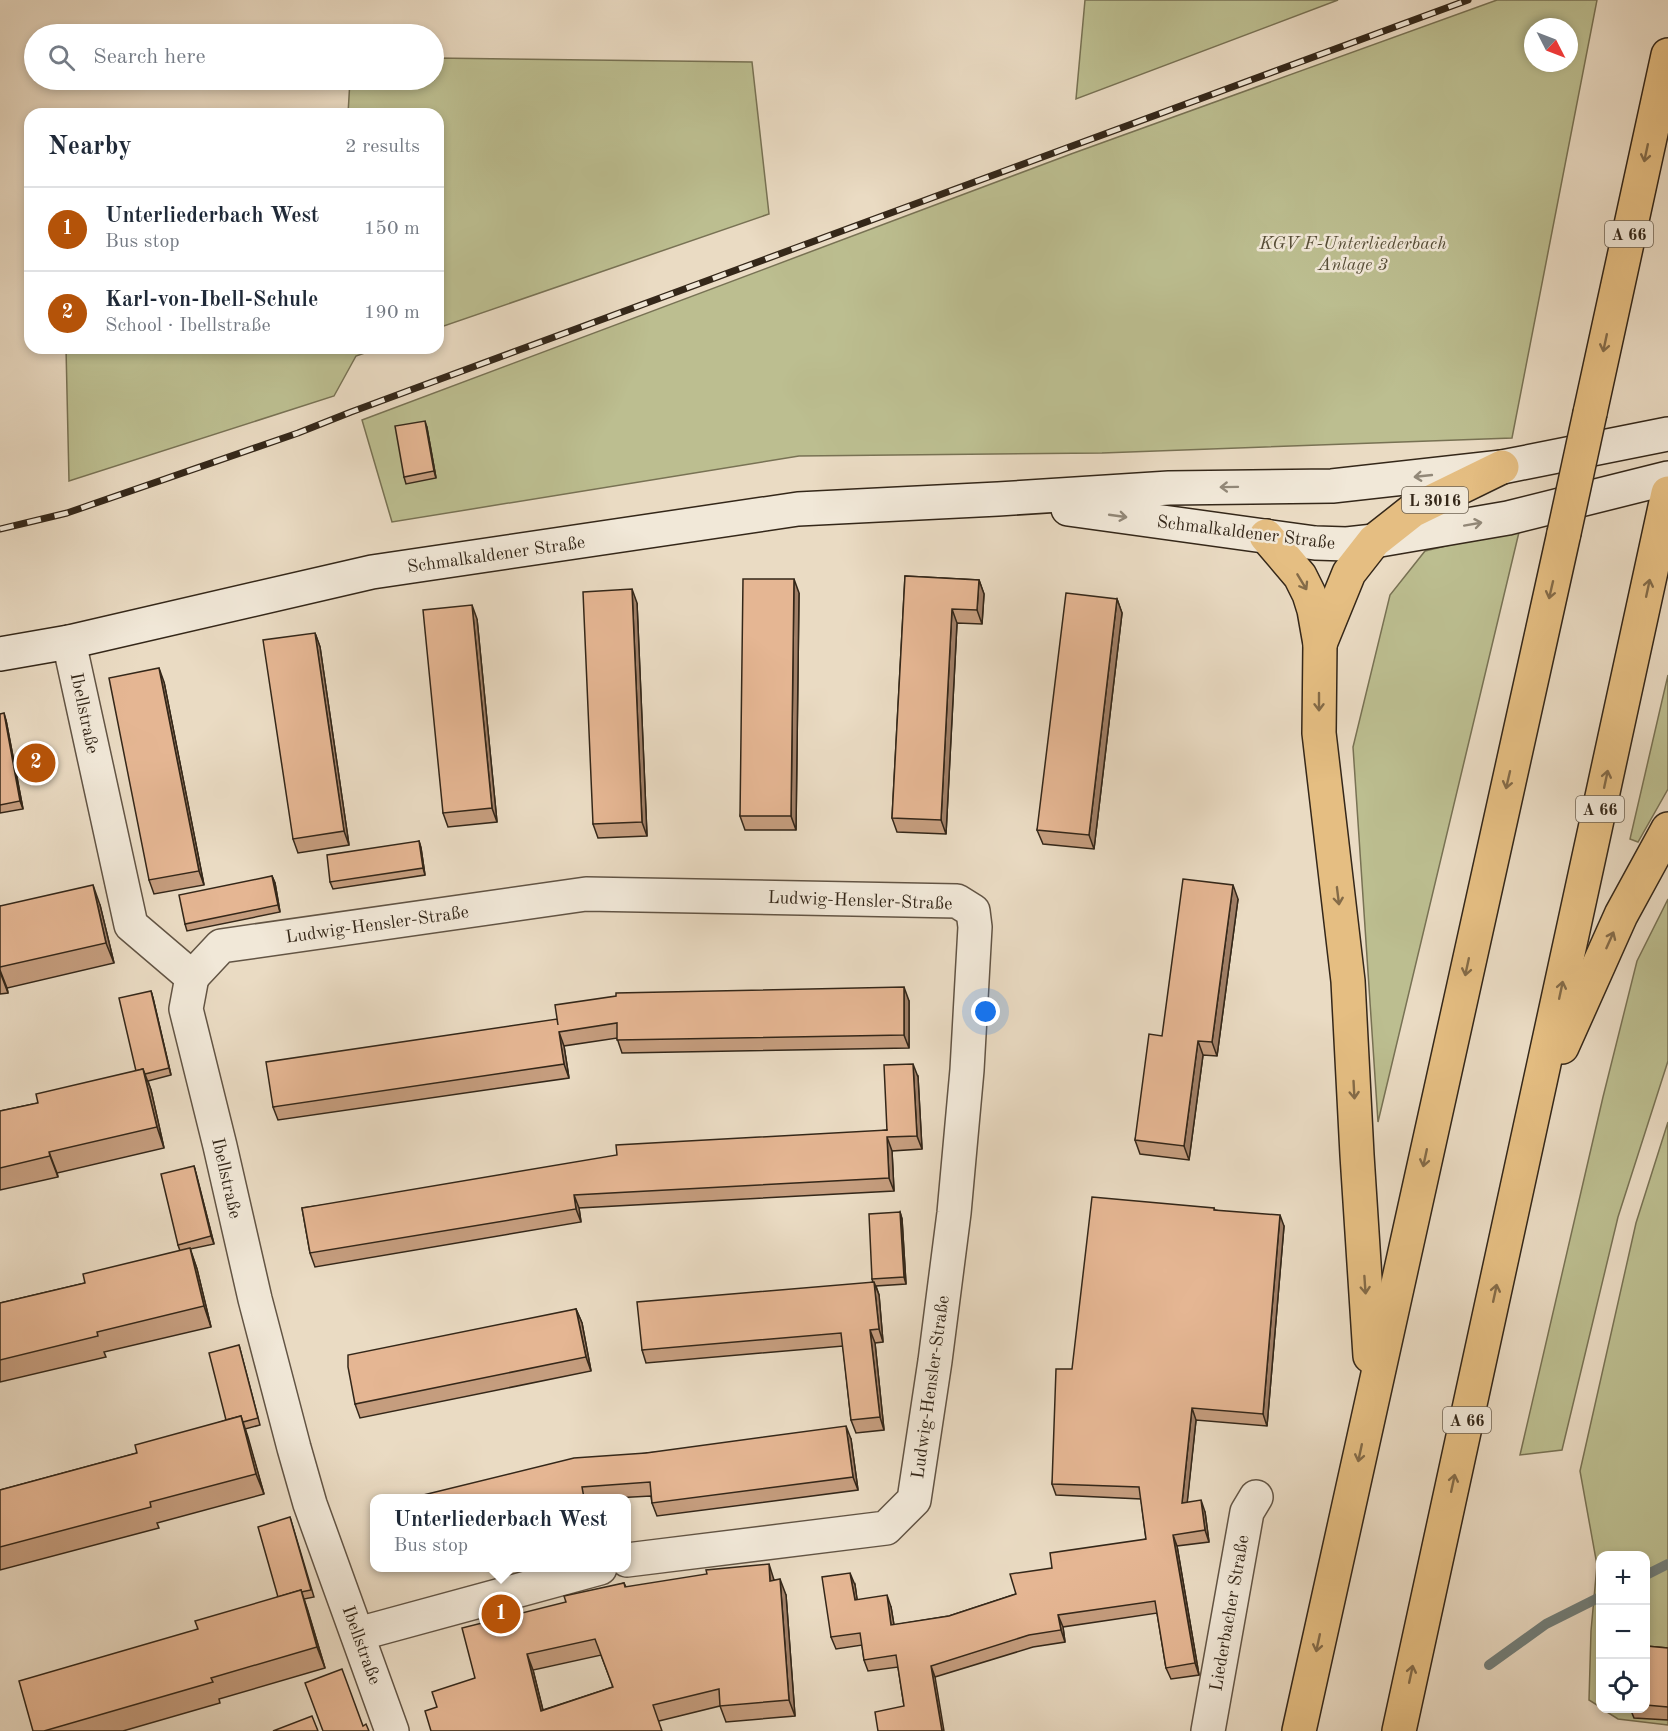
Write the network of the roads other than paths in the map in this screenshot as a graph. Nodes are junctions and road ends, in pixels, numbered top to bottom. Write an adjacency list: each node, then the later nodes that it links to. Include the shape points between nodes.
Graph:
1 (1668, 55): 14 (highway, A 66, one-way to 14, bridge)
2 (1668, 434): 3 (street, L 3016)
3 (1502, 467): 5 (street, Schmalkaldener Straße / L 3016, one-way to 5, via 1332,486 1168,488); 7 (highway, L 3016, via 1412,512)
4 (1667, 494): 7 (street, Schmalkaldener Straße / L 3016, one-way to 4); 13 (highway, A 66, one-way to 4)
5 (998, 499): 6 (street, Schmalkaldener Straße / L 3016, one-way to 6); 8 (street, Schmalkaldener Straße / L 3016, via 798,509 372,572)
6 (1266, 536): 7 (street, Schmalkaldener Straße / L 3016, via 1315,543); 9 (highway, one-way to 9, via 1300,576 1314,610)
7 (1374, 541): 9 (highway, L 3016, via 1349,573)
8 (69, 642): 10 (street, Schmalkaldener Straße / L 3016); 12 (street, Ibellstraße, via 131,925)
9 (1320, 644): 14 (highway, one-way to 14, via 1319,733 1348,981)
10 (0, 654)
11 (1668, 829): 13 (highway, one-way to 11, via 1621,915)
12 (192, 977): 16 (street, Ludwig-Hensler-Straße, via 222,946 586,894 957,901 973,911 967,1070 954,1213 914,1500 886,1528); 18 (street, Ibellstraße, via 186,1009 255,1299 310,1504)
13 (1535, 1108): 22 (highway, A 66, one-way to 13)
14 (1372, 1396): 21 (highway, A 66, one-way to 21)
15 (1256, 1497): 20 (street, Liederbacher Straße, via 1247,1512)
16 (631, 1560)
17 (585, 1572): 18 (street)
18 (358, 1634): 19 (street, Ibellstraße)
19 (392, 1731)
20 (1208, 1731)
21 (1299, 1731)
22 (1399, 1731)

